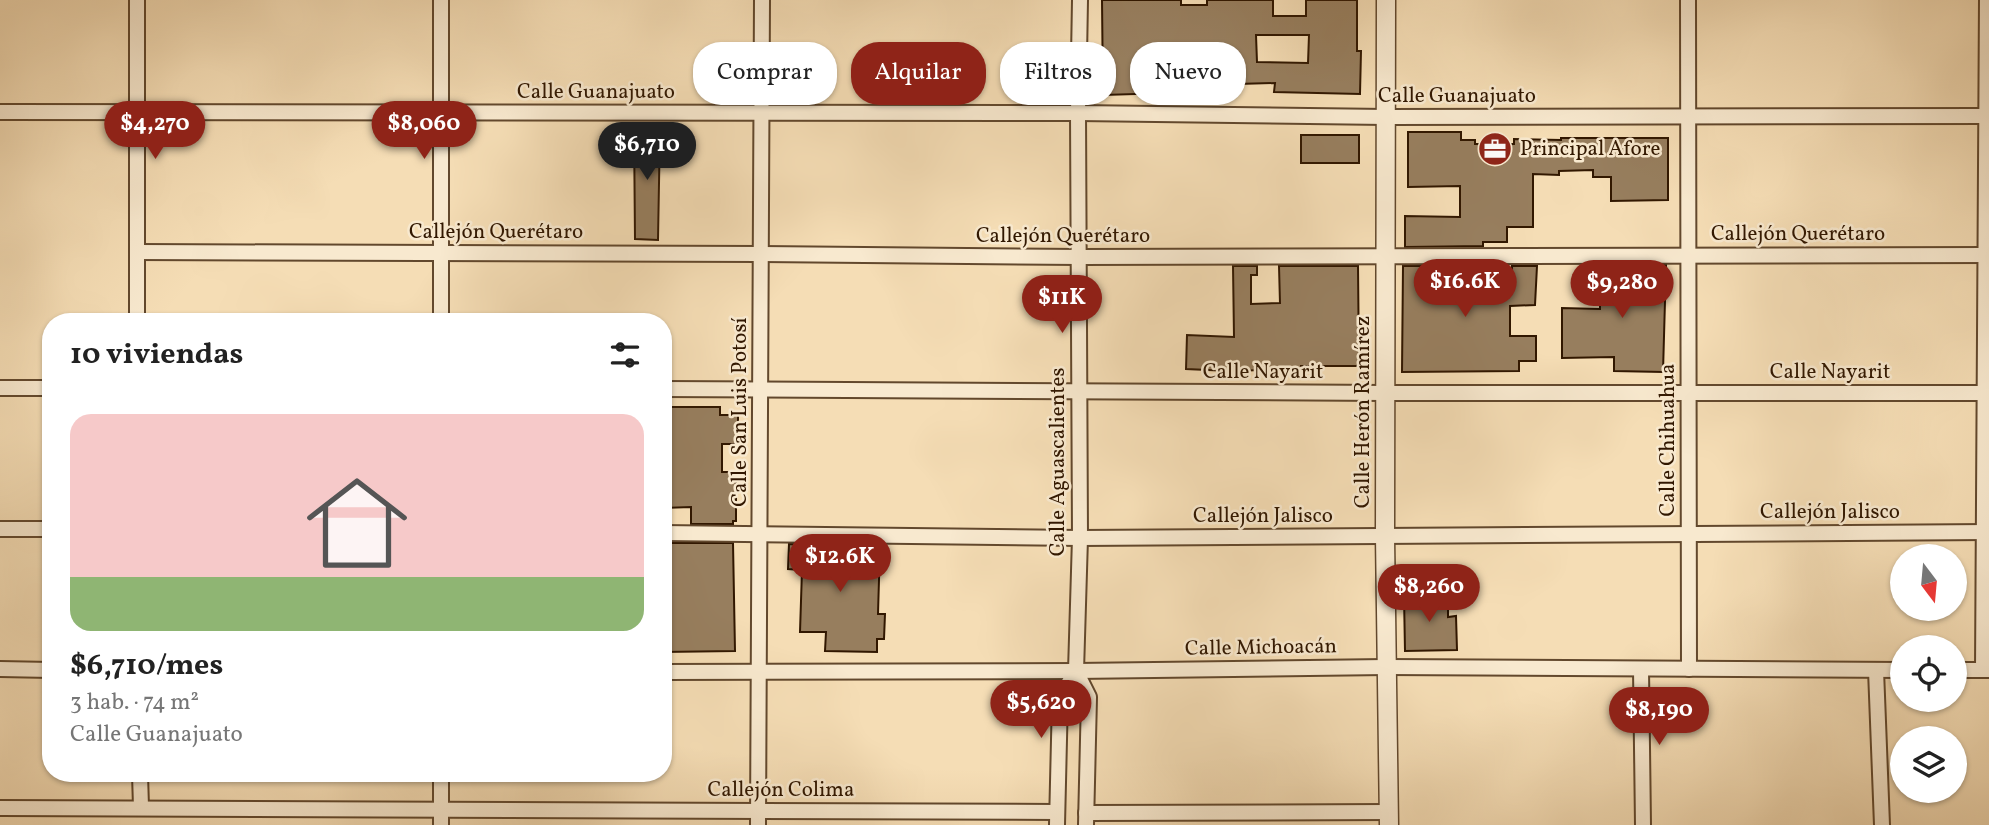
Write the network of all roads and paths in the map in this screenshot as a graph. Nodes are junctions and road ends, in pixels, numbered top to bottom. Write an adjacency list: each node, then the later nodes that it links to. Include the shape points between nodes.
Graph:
1 (137, 0): 9 (street)
2 (441, 0): 10 (street)
3 (762, 0): 12 (street, Calle San Luis Potosí)
4 (1080, 0): 11 (street, Calle Aguascalientes)
5 (1386, 0): 14 (street, Calle Herón Ramírez)
6 (1688, 0): 15 (street, Calle Chihuahua)
7 (1987, 0): 13 (street)
8 (0, 112): 9 (street, Calle Guanajuato)
9 (137, 112): 10 (street, Calle Guanajuato); 16 (street)
10 (441, 113): 12 (street, Calle Guanajuato); 17 (street)
11 (1078, 113): 12 (street, Calle Guanajuato); 14 (street, Calle Guanajuato); 22 (street, Calle Aguascalientes)
12 (762, 114): 18 (street, Calle San Luis Potosí)
13 (1988, 116): 15 (street, Calle Guanajuato); 20 (street)
14 (1386, 117): 15 (street, Calle Guanajuato); 21 (street, Calle Herón Ramírez)
15 (1688, 117): 19 (street, Calle Chihuahua)
16 (138, 252): 17 (street, Callejón Querétaro); 23 (street)
17 (441, 253): 18 (street, Callejón Querétaro); 24 (street)
18 (761, 254): 22 (street, Callejón Querétaro); 28 (street, Calle San Luis Potosí)
19 (1688, 255): 20 (street, Callejón Querétaro); 21 (street, Callejón Querétaro); 31 (street, Calle Chihuahua)
20 (1987, 255): 32 (street)
21 (1385, 256): 22 (street, Callejón Querétaro); 30 (street, Calle Herón Ramírez)
22 (1080, 257): 29 (street, Calle Aguascalientes)
23 (138, 313)
24 (441, 313)
25 (0, 388): 26 (street)
26 (42, 388)
27 (672, 389): 28 (street, Calle Nayarit)
28 (761, 390): 29 (street, Calle Nayarit); 38 (street, Calle San Luis Potosí)
29 (1079, 392): 30 (street, Calle Nayarit); 40 (street, Calle Aguascalientes)
30 (1385, 393): 31 (street, Calle Nayarit); 39 (street, Calle Herón Ramírez)
31 (1689, 393): 32 (street, Calle Nayarit); 36 (street, Calle Chihuahua)
32 (1987, 393): 37 (street)
33 (0, 529): 34 (street)
34 (42, 529)
35 (672, 533): 38 (street, Callejón Jalisco)
36 (1689, 533): 37 (street, Callejón Jalisco); 39 (street, Callejón Jalisco); 44 (street, Calle Chihuahua)
37 (1987, 533): 49 (street)
38 (760, 534): 40 (street, Callejón Jalisco); 52 (street, Calle San Luis Potosí)
39 (1385, 537): 40 (street, Callejón Jalisco); 41 (street, Calle Herón Ramírez)
40 (1080, 538): 50 (street, Calle Aguascalientes)
41 (1386, 667): 43 (street, Calle Michoacán); 50 (street, Calle Michoacán); 59 (street, Calle Herón Ramírez)
42 (0, 669): 45 (street)
43 (1641, 669): 44 (street, Calle Michoacán); 63 (street)
44 (1689, 669): 46 (street, Calle Michoacán)
45 (42, 670)
46 (1876, 670): 47 (street, Calle Michoacán); 64 (street)
47 (1890, 670)
48 (1967, 670): 49 (street)
49 (1986, 670)
50 (1076, 671): 52 (street, Calle Michoacán); 60 (street, Calle Aguascalientes, via 1060,697); 61 (street, Calle Aguascalientes, via 1089,697)
51 (672, 672): 52 (street, Calle Michoacán)
52 (760, 672): 58 (street, Calle San Luis Potosí)
53 (140, 782): 55 (street)
54 (440, 782): 57 (street)
55 (141, 807): 56 (street, Callejón Colima); 57 (street, Callejón Colima)
56 (0, 808)
57 (440, 810): 58 (street, Callejón Colima); 62 (street)
58 (759, 818): 60 (street, Callejón Colima)
59 (1389, 818): 61 (street)
60 (1057, 819)
61 (1086, 819)
62 (440, 825)
63 (1643, 825)
64 (1882, 825)

